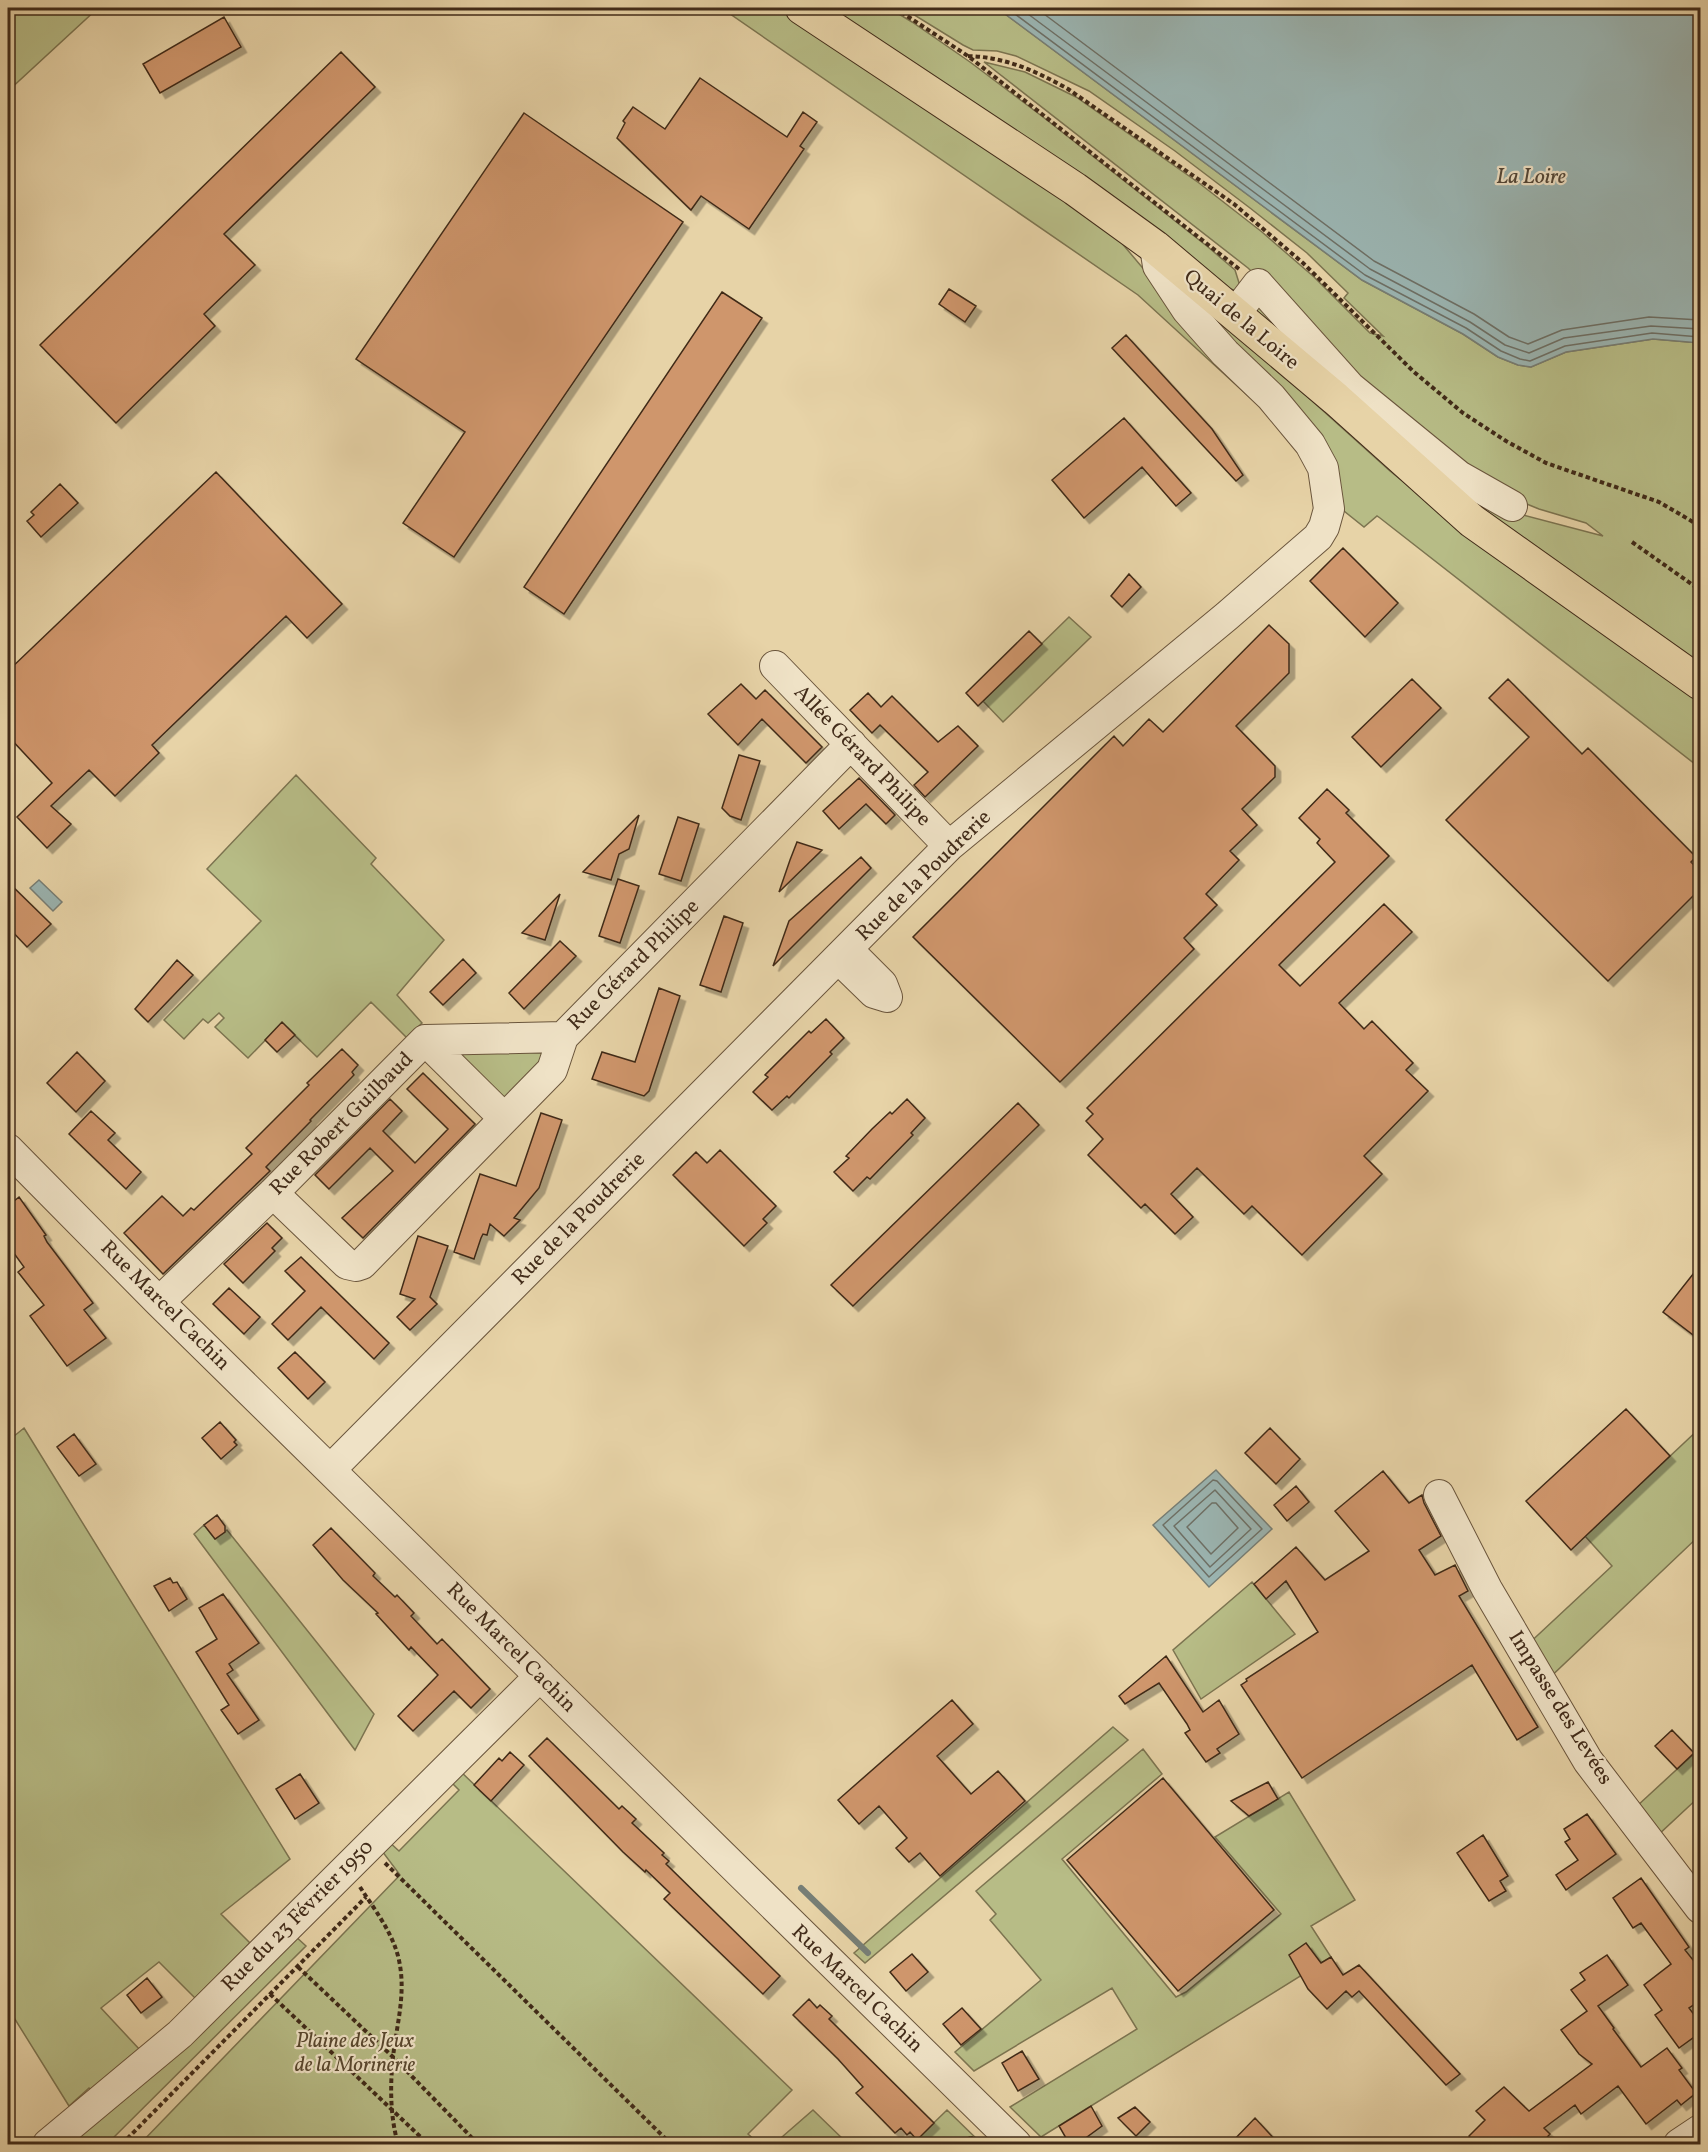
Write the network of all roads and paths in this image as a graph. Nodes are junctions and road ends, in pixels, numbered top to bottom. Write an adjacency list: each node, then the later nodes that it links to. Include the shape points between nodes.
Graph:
1 (801, 8): 4 (main road, Quai de la Loire, via 1075,189)
2 (895, 8): 3 (path)
3 (968, 56): 5 (path); 8 (path, via 1008,61 1041,74 1234,204 1304,263 1440,395 1506,441 1564,471 1659,502)
4 (1155, 247): 6 (main road, Quai de la Loire); 16 (street, Rue de la Poudrerie, via 1158,267 1187,310 1271,397 1310,444 1323,468 1328,491 1324,527 1318,537 1227,616)
5 (1258, 284): 6 (street); 7 (street, via 1350,387 1460,476)
6 (1235, 314): 11 (main road, Quai de la Loire, via 1472,521)
7 (1512, 506)
8 (1701, 526)
9 (1632, 542): 10 (path)
10 (1701, 590)
11 (1662, 657): 13 (main road, Quai de la Loire); 14 (main road, Quai de la Loire)
12 (775, 666): 15 (street, Allée Gérard Philipe)
13 (1701, 683)
14 (1701, 690)
15 (851, 744): 16 (street, Allée Gérard Philipe); 17 (street, Rue Gérard Philipe)
16 (949, 846): 23 (street, Rue de la Poudrerie)
17 (563, 1037): 18 (street, Rue Robert Guilbaud); 19 (street, Rue Gérard Philipe, via 552,1070)
18 (425, 1040): 19 (street); 21 (street, Rue Robert Guilbaud)
19 (504, 1118): 21 (street, Rue Gérard Philipe, via 356,1266 347,1264)
20 (8, 1149): 22 (street, Rue Marcel Cachin)
21 (273, 1193): 22 (street, Rue Robert Guilbaud)
22 (159, 1302): 23 (street, Rue Marcel Cachin)
23 (331, 1469): 25 (street, Rue Marcel Cachin)
24 (1439, 1495): 29 (street, Impasse des Levées, via 1487,1589 1588,1761)
25 (540, 1676): 26 (street, Rue du 23 Février 1950); 45 (street, Rue Marcel Cachin)
26 (367, 1846): 27 (street, Rue du 23 Février 1950); 43 (path)
27 (346, 1867): 28 (path); 37 (street, Rue du 23 Février 1950, via 180,2034)
28 (366, 1897): 30 (path); 32 (path, via 381,1916 398,1956 402,2002)
29 (1701, 1908)
30 (298, 1966): 31 (path); 32 (path)
31 (270, 1994): 33 (path); 38 (path)
32 (393, 2057): 33 (path); 36 (path)
33 (391, 2108): 41 (path); 42 (path)
34 (1701, 2130): 46 (street)
35 (977, 2137): 44 (path)
36 (478, 2144)
37 (48, 2145)
38 (122, 2145)
39 (177, 2145): 40 (path, via 238,2140)
40 (281, 2145)
41 (398, 2145)
42 (428, 2145)
43 (671, 2145)
44 (947, 2145)
45 (1016, 2145)
46 (1679, 2145)

